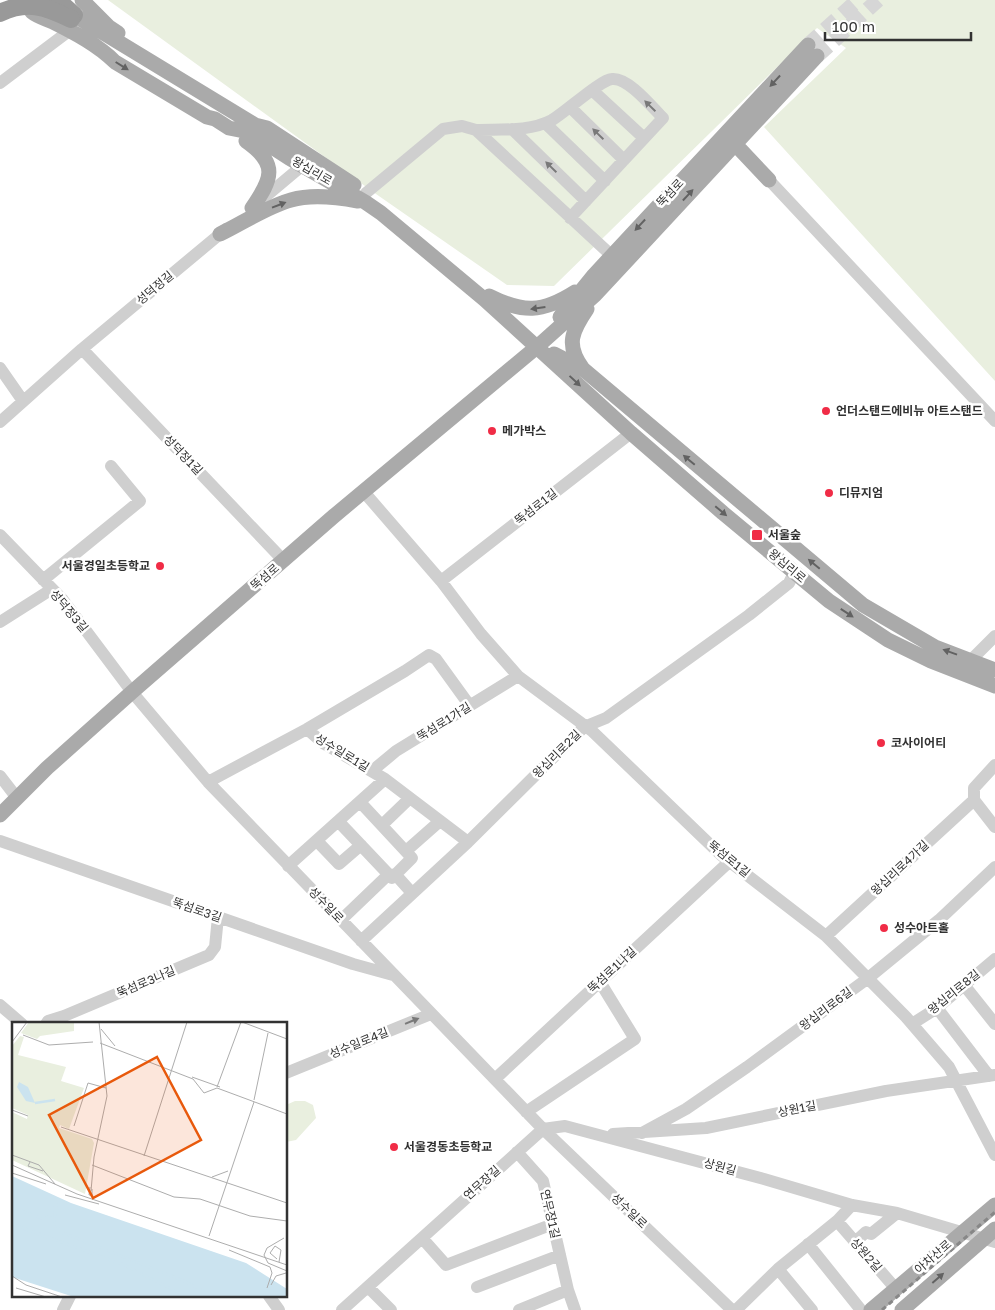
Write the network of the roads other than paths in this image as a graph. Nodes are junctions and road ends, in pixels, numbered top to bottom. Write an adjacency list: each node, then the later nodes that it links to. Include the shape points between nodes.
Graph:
1 (28, 0): 4 (main road, via 31,11)
2 (57, 0): 4 (highway)
3 (0, 13): 4 (highway, bridge, via 33,4)
4 (74, 16): 5 (street); 7 (main road, 왕십리로); 10 (main road, via 113,29 260,119); 12 (main road, one-way to 12, via 115,62 207,117)
5 (0, 83)
6 (592, 90): 8 (street); 14 (street); 14 (street, one-way to 6, via 663,118 626,82 613,79)
7 (221, 107): 10 (main road, 왕십리로); 12 (main road, 왕십리로, via 231,116)
8 (571, 108): 9 (street); 16 (street, one-way to 8)
9 (546, 122): 11 (street); 19 (street)
10 (266, 128): 17 (main road, 왕십리로)
11 (512, 129): 13 (street); 21 (street, one-way to 11)
12 (238, 130): 17 (main road, 왕십리로); 22 (main road, via 244,140 261,153 269,170 267,186)
13 (476, 130): 20 (street, via 462,126 443,129); 23 (street)
14 (644, 138): 16 (street)
15 (735, 144): 18 (main road); 25 (main road, 뚝섬로, one-way to 25, via 813,51); 26 (main road, 뚝섬로, one-way to 15)
16 (624, 160): 19 (street)
17 (307, 162): 20 (main road, 왕십리로); 22 (street, 성덕정길)
18 (769, 180): 33 (street)
19 (604, 181): 21 (street)
20 (365, 197): 24 (main road, one-way to 20, via 291,200); 27 (main road, 왕십리로, via 443,251); 28 (main road, 왕십리로)
21 (586, 201): 23 (street)
22 (252, 208): 24 (street, 성덕정길)
23 (570, 218): 25 (street)
24 (220, 234): 29 (street, 성덕정길)
25 (612, 255): 26 (main road, 뚝섬로)
26 (589, 291): 27 (main road, one-way to 27, via 538,309 503,303); 28 (main road, 뚝섬로); 31 (main road, via 572,336 575,356)
27 (487, 296): 28 (main road, 왕십리로)
28 (538, 346): 31 (main road, 왕십리로); 35 (main road, 왕십리로, one-way to 35); 37 (main road, 뚝섬로)
29 (82, 349): 32 (street, 성덕정길); 39 (street, 성덕정1길)
30 (0, 368): 32 (street)
31 (582, 369): 45 (main road, 왕십리로, one-way to 31, via 936,647 863,605)
32 (23, 401): 34 (street, 성덕정길)
33 (995, 421)
34 (0, 422)
35 (631, 433): 40 (main road, 왕십리로, one-way to 40); 41 (street, 뚝섬로1길)
36 (110, 466): 42 (street, via 140,502)
37 (364, 492): 39 (main road, 뚝섬로); 41 (street, 뚝섬로1길)
38 (0, 535): 42 (street, 성덕정3길)
39 (284, 561): 50 (main road, 뚝섬로)
40 (794, 573): 47 (main road, 왕십리로, one-way to 47, via 888,640); 52 (street, 왕십리로2길, via 789,583 748,615 606,718)
41 (441, 581): 48 (street, 뚝섬로1길)
42 (47, 584): 43 (street); 50 (street, 성덕정3길, via 63,600)
43 (0, 622)
44 (995, 636): 45 (street)
45 (971, 660): 46 (main road, 왕십리로); 47 (street)
46 (995, 670)
47 (965, 674): 49 (main road, 왕십리로)
48 (518, 676): 51 (street, 뚝섬로1가길); 52 (street, 뚝섬로1길)
49 (995, 686)
50 (132, 692): 58 (street, 성수일로); 59 (main road, 뚝섬로)
51 (470, 706): 53 (street, via 436,659 429,655); 55 (street, 뚝섬로1가길, via 396,751)
52 (584, 727): 70 (street, 왕십리로2길); 73 (street, 뚝섬로1길)
53 (307, 729): 55 (street, 성수일로1길, via 323,744); 58 (street, 성수일로1길)
54 (995, 765): 61 (street, via 974,788)
55 (372, 771): 57 (street, 성수일로1길)
56 (0, 776): 59 (street)
57 (385, 779): 60 (street, 성수일로1길); 62 (street)
58 (208, 782): 74 (street, 성수일로)
59 (17, 798): 63 (main road, 뚝섬로)
60 (410, 798): 64 (street, 성수일로1길); 66 (street)
61 (974, 800): 67 (street); 80 (street, 왕십리로4가길)
62 (360, 802): 65 (street); 66 (street)
63 (0, 815)
64 (440, 820): 70 (street, 성수일로1길); 72 (street)
65 (338, 821): 68 (street); 71 (street)
66 (382, 825): 72 (street)
67 (995, 827)
68 (317, 840): 71 (street, via 340,864); 74 (street)
69 (0, 842): 78 (street, 뚝섬로3길)
70 (468, 842): 77 (street, 왕십리로2길)
71 (361, 845): 76 (street)
72 (406, 851): 76 (street, via 412,858)
73 (730, 861): 80 (street, 뚝섬로1길); 85 (street, 뚝섬로1나길)
74 (288, 866): 79 (street, 성수일로)
75 (995, 867): 84 (street, 왕십리로6길, via 939,920)
76 (392, 874): 77 (street); 79 (street)
77 (412, 893): 81 (street, 왕십리로2길)
78 (218, 917): 83 (street, 뚝섬로3길); 91 (street, 뚝섬로3나길, via 215,947 209,955)
79 (341, 920): 81 (street, 성수일로)
80 (826, 936): 84 (street, 뚝섬로1길)
81 (361, 941): 83 (street, 성수일로)
82 (995, 959): 86 (street, 왕십리로8길)
83 (395, 976): 89 (street, 성수일로)
84 (867, 979): 92 (street, 뚝섬로1길); 100 (street, 왕십리로6길, via 686,1109)
85 (600, 982): 96 (street, 뚝섬로1나길); 98 (street, via 635,1039)
86 (964, 985): 88 (street, 왕십리로8길); 93 (street)
87 (0, 1005): 90 (street)
88 (937, 1008): 92 (street, 왕십리로8길); 95 (street)
89 (431, 1014): 94 (street, 성수일로4길, one-way to 89); 96 (street, 성수일로)
90 (20, 1022)
91 (47, 1022)
92 (912, 1024): 97 (street, 뚝섬로1길, via 949,1067)
93 (995, 1024)
94 (288, 1072)
95 (992, 1076): 97 (street, 상원1길)
96 (495, 1079): 98 (street, 성수일로)
97 (955, 1081): 100 (street, 상원1길, via 886,1091 706,1128); 103 (street, 뚝섬로1길)
98 (526, 1112): 99 (street, 성수일로)
99 (543, 1129): 101 (street, 상원길, via 565,1126); 102 (street, 연무장길); 129 (street, 성수일로)
100 (642, 1133): 101 (street, 상원1길)
101 (599, 1135): 104 (street, 상원길)
102 (517, 1152): 108 (street, 연무장1길, via 543,1181); 111 (street, 연무장길)
103 (995, 1155)
104 (852, 1205): 106 (street, 상원길); 107 (street)
105 (995, 1205): 110 (main road, 아차산로)
106 (897, 1213): 110 (street, 상원길); 113 (street, via 871,1234 866,1232)
107 (837, 1221): 113 (street, 상원2길); 114 (street)
108 (553, 1224): 111 (street, via 446,1265); 115 (street, 연무장1길)
109 (995, 1229): 112 (main road, 아차산로)
110 (962, 1232): 112 (street, 상원길); 119 (main road, 아차산로)
111 (422, 1238): 118 (street, 연무장길)
112 (989, 1241): 134 (main road, 아차산로, one-way to 112)
113 (854, 1242): 119 (street, 상원2길)
114 (808, 1244): 116 (street); 132 (street)
115 (560, 1255): 117 (street, 연무장1길); 120 (street, 연무장1길)
116 (778, 1268): 130 (street); 131 (street)
117 (477, 1286)
118 (368, 1287): 125 (street, 연무장길); 126 (street)
119 (896, 1289): 133 (main road, 아차산로)
120 (568, 1290): 127 (street); 128 (street, 연무장1길)
121 (69, 1298): 123 (street)
122 (270, 1298): 124 (street)
123 (63, 1310)
124 (279, 1310)
125 (342, 1310)
126 (391, 1310)
127 (519, 1310)
128 (575, 1310)
129 (732, 1310)
130 (736, 1310)
131 (812, 1310)
132 (861, 1310)
133 (872, 1310)
134 (902, 1310)

